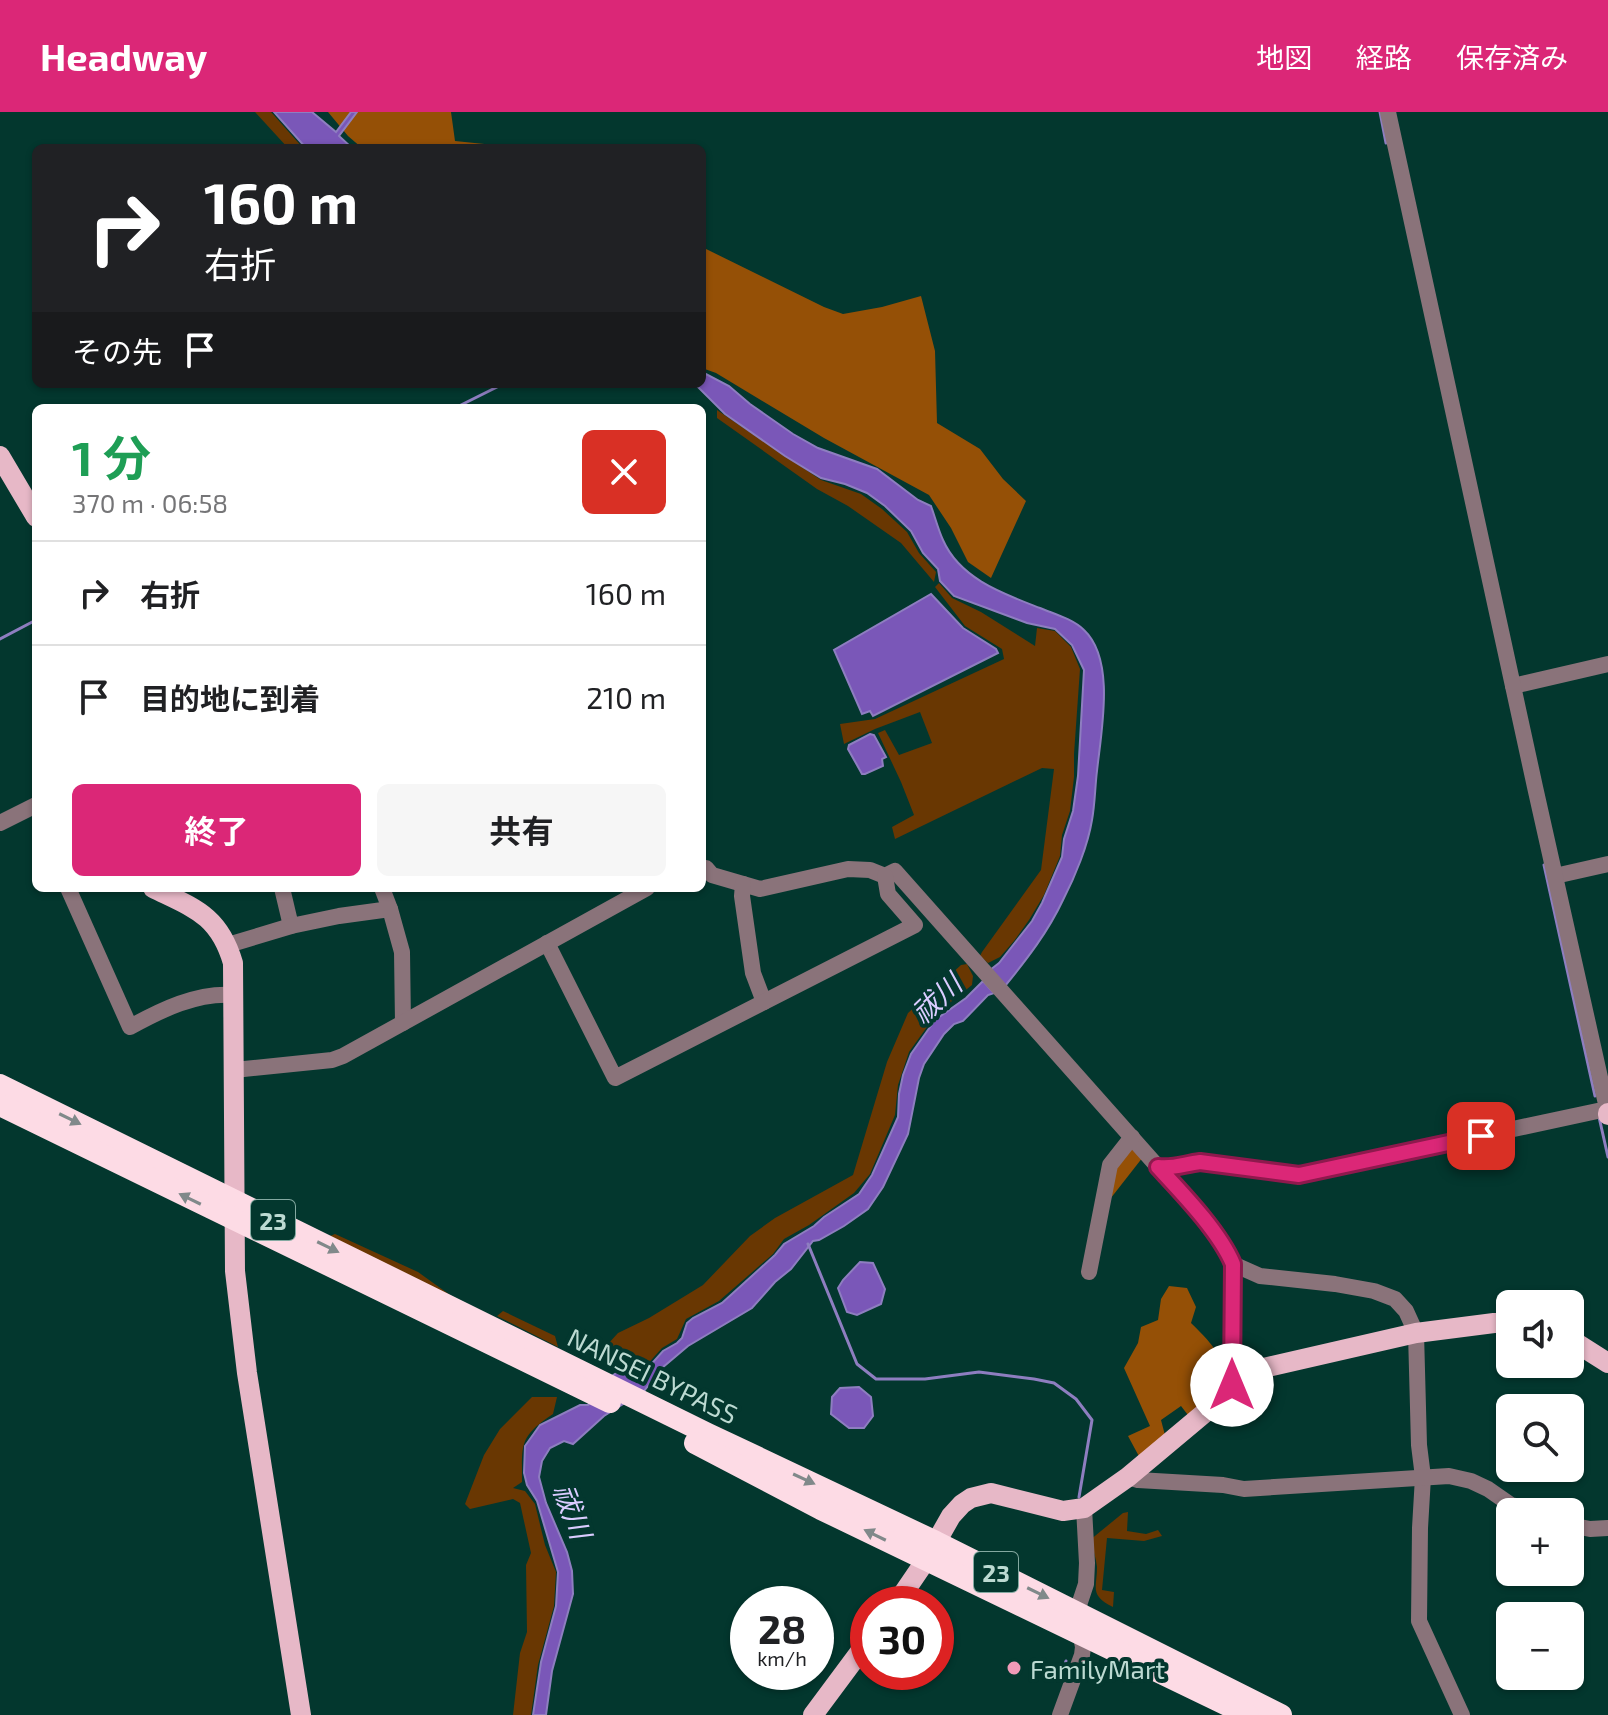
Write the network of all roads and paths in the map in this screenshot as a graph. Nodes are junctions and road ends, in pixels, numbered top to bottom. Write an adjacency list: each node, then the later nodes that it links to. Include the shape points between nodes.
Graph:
1 (1388, 112): 5 (street)
2 (0, 456): 3 (main road)
3 (32, 510)
4 (1608, 664): 5 (street)
5 (1513, 686): 11 (street)
6 (32, 807): 7 (street)
7 (0, 823)
8 (1608, 864): 11 (street)
9 (706, 868): 12 (street, via 712,875)
10 (885, 876): 12 (street, via 848,869 760,889); 23 (street, via 888,894 915,925); 29 (street, via 895,871)
11 (1555, 876): 28 (street)
12 (743, 884): 23 (street, via 753,973)
13 (70, 892): 22 (street, via 130,1027 195,999)
14 (161, 892): 21 (main road, via 200,911)
15 (283, 892): 19 (street)
16 (384, 892): 18 (street)
17 (640, 892): 20 (street)
18 (390, 909): 19 (street); 24 (street, via 402,952)
19 (291, 926): 21 (street)
20 (547, 943): 23 (street, via 615,1078); 24 (street)
21 (228, 945): 22 (main road)
22 (234, 995): 25 (main road)
23 (764, 1002)
24 (403, 1023): 25 (street, via 332,1060)
25 (234, 1070): 31 (main road)
26 (0, 1085): 31 (highway, NANSEI BYPASS / 23, one-way to 31)
27 (0, 1105): 31 (highway, NANSEI BYPASS / 23, one-way to 27)
28 (1608, 1114): 30 (street, via 1602,1110 1299,1175 1200,1162)
29 (1132, 1137): 30 (street); 33 (street, via 1110,1165)
30 (1158, 1167): 32 (street, via 1190,1201)
31 (234, 1210): 46 (highway, NANSEI BYPASS / 23); 50 (main road, via 240,1321)
32 (1233, 1264): 35 (street, via 1260,1276 1374,1291 1400,1303); 38 (street)
33 (1089, 1272)
34 (1496, 1323): 35 (main road)
35 (1416, 1333): 38 (main road, via 1255,1370); 40 (street)
36 (1584, 1348): 37 (main road)
37 (1608, 1363)
38 (1232, 1385): 39 (main road)
39 (1128, 1477): 40 (street, via 1244,1489); 42 (main road)
40 (1423, 1477): 41 (street, via 1471,1481); 55 (street, via 1419,1621)
41 (1501, 1498)
42 (1084, 1508): 46 (main road, via 1063,1511 981,1495 951,1516); 48 (street, via 1087,1563)
43 (1608, 1511): 45 (street)
44 (1584, 1528): 45 (street)
45 (1605, 1528)
46 (931, 1551): 47 (main road); 48 (highway, NANSEI BYPASS / 23)
47 (908, 1586)
48 (1081, 1625): 52 (street, via 1082,1655); 53 (highway, NANSEI BYPASS / 23); 54 (highway, NANSEI BYPASS / 23)
49 (850, 1665): 51 (main road)
50 (301, 1715)
51 (813, 1715)
52 (1060, 1715)
53 (1248, 1715)
54 (1281, 1715)
55 (1462, 1715)

